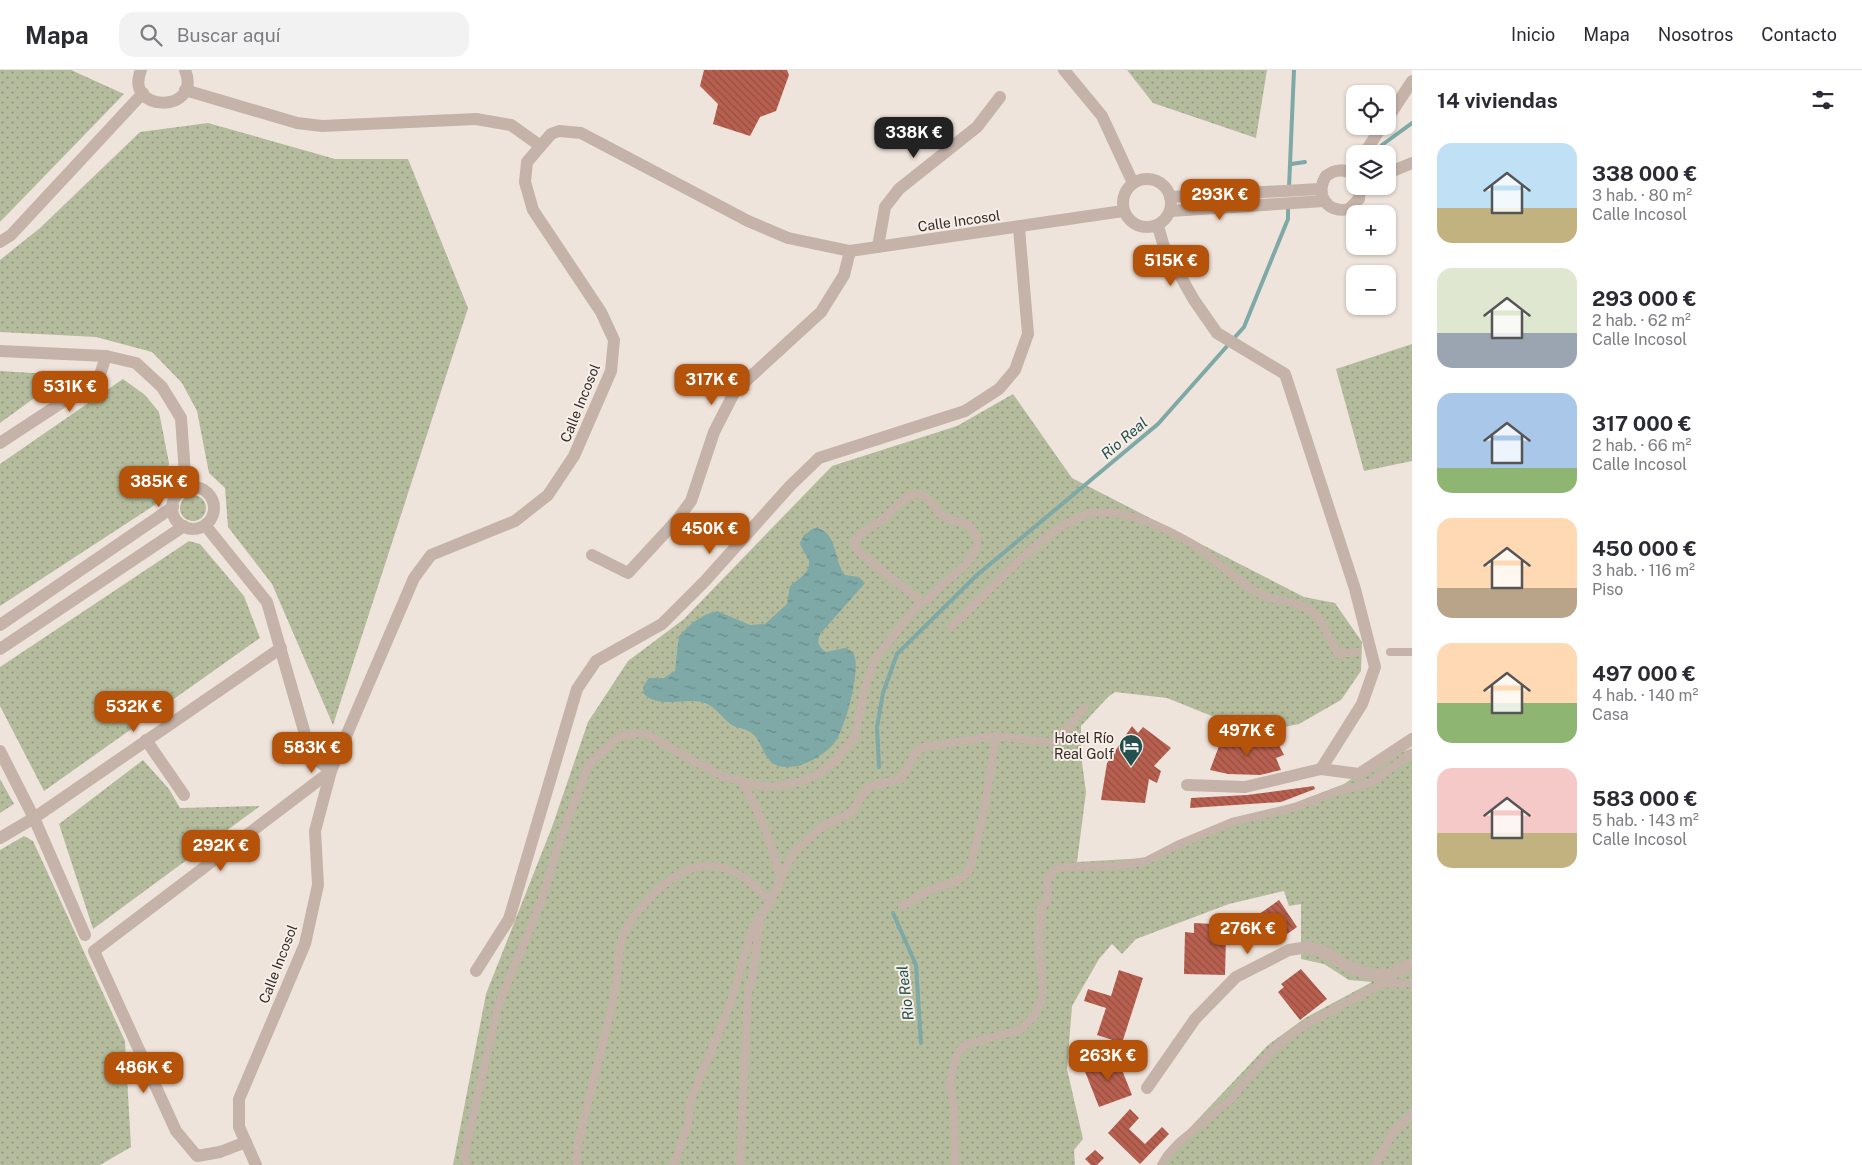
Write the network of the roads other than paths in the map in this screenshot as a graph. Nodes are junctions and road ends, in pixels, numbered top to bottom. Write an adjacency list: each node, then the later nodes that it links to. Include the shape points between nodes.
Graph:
1 (185, 70): 5 (street)
2 (1064, 70): 13 (street, via 1102,116)
3 (138, 71): 6 (street)
4 (1412, 81): 8 (street)
5 (185, 90): 6 (street, via 169,103 154,102); 9 (street, via 297,123 322,126 476,119 502,123 511,125)
6 (143, 93): 21 (street, via 11,235)
7 (1000, 97): 22 (street, via 977,127 899,189 885,207)
8 (1396, 106)
9 (539, 145): 23 (street, Calle Incosol, via 560,131 581,133 748,221 788,238); 47 (street, Calle Incosol, via 527,162 525,182 533,210 602,312 614,340 611,371 574,456 548,495 515,522 431,555 414,578)
10 (1412, 163): 12 (street)
11 (1346, 170): 14 (street, via 1331,172 1322,182)
12 (1396, 170)
13 (1133, 183): 16 (street, via 1151,179 1166,188); 18 (street, via 1124,196)
14 (1322, 195): 15 (street, via 1335,210 1349,209); 16 (street, via 1299,189); 17 (street, via 1303,203)
15 (1359, 195)
16 (1170, 197): 17 (street)
17 (1170, 211): 19 (street)
18 (1123, 212): 19 (street, via 1131,223 1144,228); 20 (street, Calle Incosol)
19 (1158, 226): 46 (street, via 1194,300 1217,333 1285,374 1355,589 1375,667 1362,704)
20 (1019, 228): 22 (street, Calle Incosol); 59 (street, via 1028,334 1015,370 999,389 965,411 820,458 662,624 596,661 576,689 509,919)
21 (0, 242)
22 (878, 247): 23 (street, Calle Incosol)
23 (850, 251): 31 (street, via 844,276 821,312 735,391 714,432 691,501 677,520 628,573)
24 (0, 351): 25 (street)
25 (106, 356): 26 (street, via 99,378); 27 (street, via 136,364 162,387 181,418)
26 (0, 443)
27 (186, 488): 28 (street, via 176,496); 29 (street, via 199,488 210,496 213,514)
28 (173, 507): 30 (street, via 176,518); 33 (street)
29 (205, 525): 30 (street, via 195,528); 35 (street, via 268,602)
30 (184, 526): 36 (street)
31 (592, 555)
32 (928, 601): 48 (lane, via 934,591 968,562 978,543 977,536 969,525 946,518 925,497 912,494 883,519 861,532 854,541 866,559 921,601 875,659 855,736 834,762 800,782 769,787)
33 (0, 625)
34 (951, 627): 37 (lane, via 1052,532 1094,512 1144,519 1194,544 1260,594 1308,609 1319,620 1338,654)
35 (280, 648): 43 (street); 47 (street, via 311,755)
36 (0, 649)
37 (1357, 652)
38 (1390, 652): 39 (lane)
39 (1412, 652)
40 (1084, 708): 41 (lane, via 1055,743)
41 (996, 736): 53 (lane, via 924,747 916,752 901,779 872,784 851,813 813,834 791,857); 55 (lane, via 984,812 967,874 953,884 933,889)
42 (1412, 739): 46 (street, via 1359,774)
43 (146, 740): 50 (street); 51 (street)
44 (0, 751): 51 (street)
45 (1412, 753): 69 (lane, via 1371,783 1295,807 1232,822 1146,861 1054,870 1047,882 1048,900 1041,908 1039,943 1043,995 1035,1016 1020,1030 965,1045 954,1063 950,1084)
46 (1321, 769): 49 (street, via 1245,787)
47 (331, 771): 63 (street, Calle Incosol, via 315,831 318,885 305,944 239,1099 239,1128); 63 (street, via 94,951 176,1132 197,1156)
48 (741, 781): 53 (lane, via 760,812); 65 (lane, via 725,777 647,734 627,733 618,737 589,764 541,902 498,1006 464,1156)
49 (1187, 785)
50 (184, 795)
51 (34, 818): 52 (street); 57 (street)
52 (0, 838)
53 (780, 879): 54 (lane)
54 (770, 902): 56 (lane); 66 (lane, via 747,878 726,868 700,866 676,874 634,914 623,936 616,987)
55 (902, 906)
56 (760, 918): 67 (lane, via 746,943 730,1005 690,1102 688,1124); 68 (lane, via 748,993)
57 (85, 935)
58 (1412, 964): 61 (street, via 1389,975 1370,974 1349,968 1326,953 1308,947 1289,950 1236,977 1195,1018)
59 (476, 971)
60 (1412, 983): 70 (lane, via 1381,984 1284,1040 1257,1066 1230,1100 1179,1142)
61 (1147, 1088)
62 (1412, 1113): 71 (lane, via 1394,1130)
63 (246, 1142): 64 (street, Calle Incosol)
64 (256, 1165)
65 (467, 1165)
66 (576, 1165)
67 (674, 1165)
68 (740, 1165)
69 (956, 1165)
70 (1161, 1165)
71 (1375, 1165)

